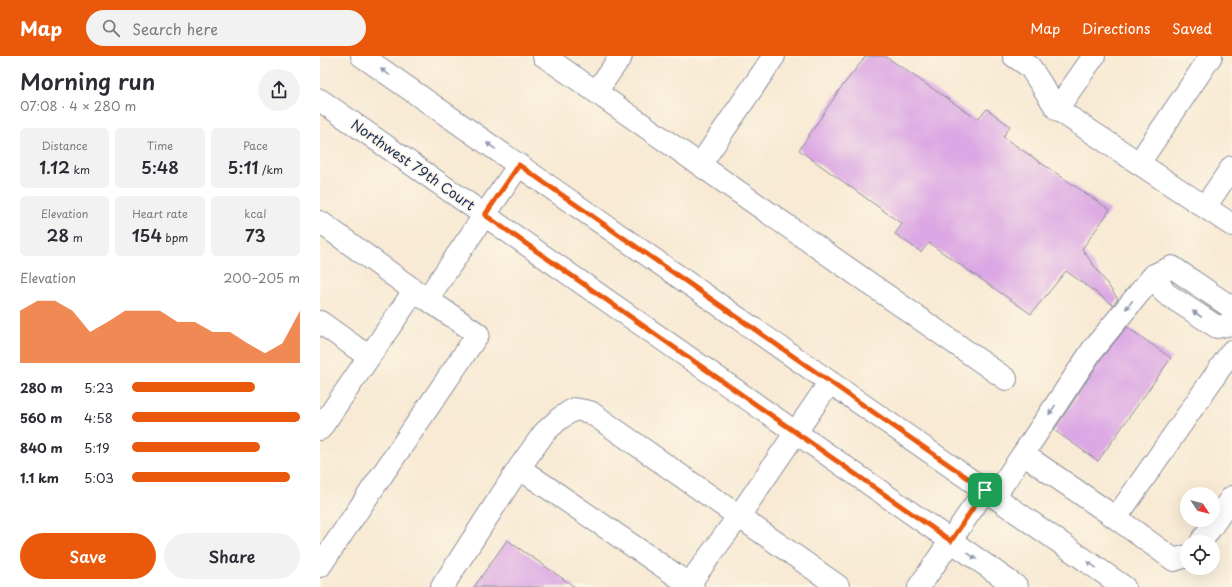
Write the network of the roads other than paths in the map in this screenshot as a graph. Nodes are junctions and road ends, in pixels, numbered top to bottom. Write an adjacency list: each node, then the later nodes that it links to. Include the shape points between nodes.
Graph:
1 (362, 56): 12 (street, one-way to 1)
2 (544, 56): 8 (street)
3 (620, 56): 8 (street)
4 (774, 56): 13 (street)
5 (1014, 56): 10 (street, via 1030,67)
6 (1094, 56): 10 (street)
7 (1211, 56): 11 (street)
8 (596, 92): 13 (street)
9 (320, 100): 16 (street, Northwest 79th Court)
10 (1057, 110): 11 (street)
11 (1139, 163): 15 (street)
12 (519, 165): 16 (street); 27 (street)
13 (700, 165): 26 (street)
14 (1232, 167): 15 (street)
15 (1205, 207): 18 (street)
16 (485, 215): 20 (street); 29 (street, Northwest 79th Court)
17 (320, 222): 20 (street)
18 (1232, 225)
19 (1154, 275): 21 (street, via 1172,267); 23 (street, one-way to 19, via 1217,327 1165,293); 30 (street, one-way to 30, via 1093,349)
20 (421, 295): 25 (street); 39 (street, via 478,334)
21 (1232, 308)
22 (320, 322): 25 (street)
23 (1232, 324)
24 (1232, 351): 35 (street)
25 (369, 357): 28 (street)
26 (1006, 379)
27 (830, 382): 29 (street); 32 (street)
28 (320, 429)
29 (796, 432): 34 (street); 37 (street, Northwest 79th Court)
30 (1023, 454): 32 (street); 35 (street)
31 (519, 468): 34 (street, via 544,433 559,419 574,409 590,412); 40 (street); 41 (street)
32 (990, 494): 37 (street); 45 (street, one-way to 32)
33 (1232, 497): 36 (street)
34 (739, 516): 40 (street); 42 (street)
35 (1116, 518): 38 (street, via 1174,560)
36 (1206, 535)
37 (951, 541): 43 (street); 44 (street, Northwest 79th Court, one-way to 44)
38 (1180, 558)
39 (320, 566)
40 (691, 586)
41 (442, 587)
42 (838, 587)
43 (919, 587)
44 (1017, 587)
45 (1124, 587)

